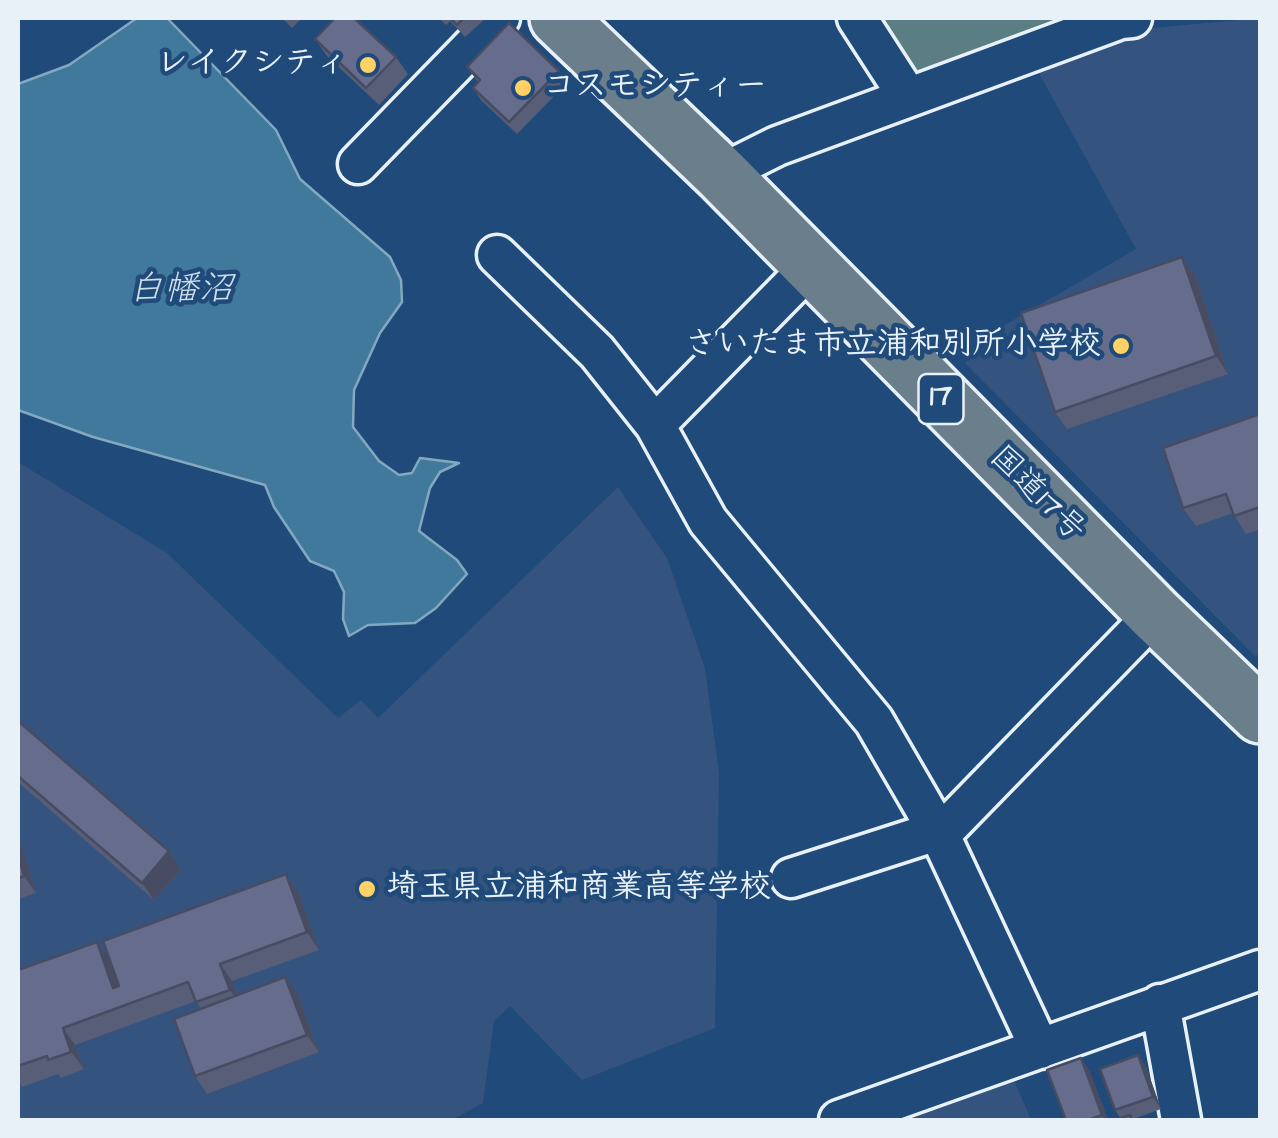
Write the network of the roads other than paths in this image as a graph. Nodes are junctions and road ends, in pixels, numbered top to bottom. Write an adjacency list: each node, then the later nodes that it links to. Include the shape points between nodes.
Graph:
1 (500, 18): 6 (street)
2 (558, 18): 7 (highway, 国道17号 / 17)
3 (857, 18): 5 (street)
4 (1132, 18): 5 (street)
5 (908, 98): 7 (street)
6 (358, 164)
7 (720, 174): 9 (highway, 国道17号 / 17)
8 (497, 254): 10 (street, via 597,352)
9 (811, 266): 10 (street); 11 (highway, 国道17号 / 17)
10 (655, 424): 13 (street, via 708,522 874,721)
11 (1154, 614): 12 (highway, 国道17号 / 17); 13 (street)
12 (1250, 690)
13 (939, 833): 14 (street); 17 (street)
14 (792, 878)
15 (1260, 970): 16 (street)
16 (1160, 1004): 17 (street); 19 (street)
17 (1040, 1049): 18 (street)
18 (840, 1120)
19 (1181, 1120)

